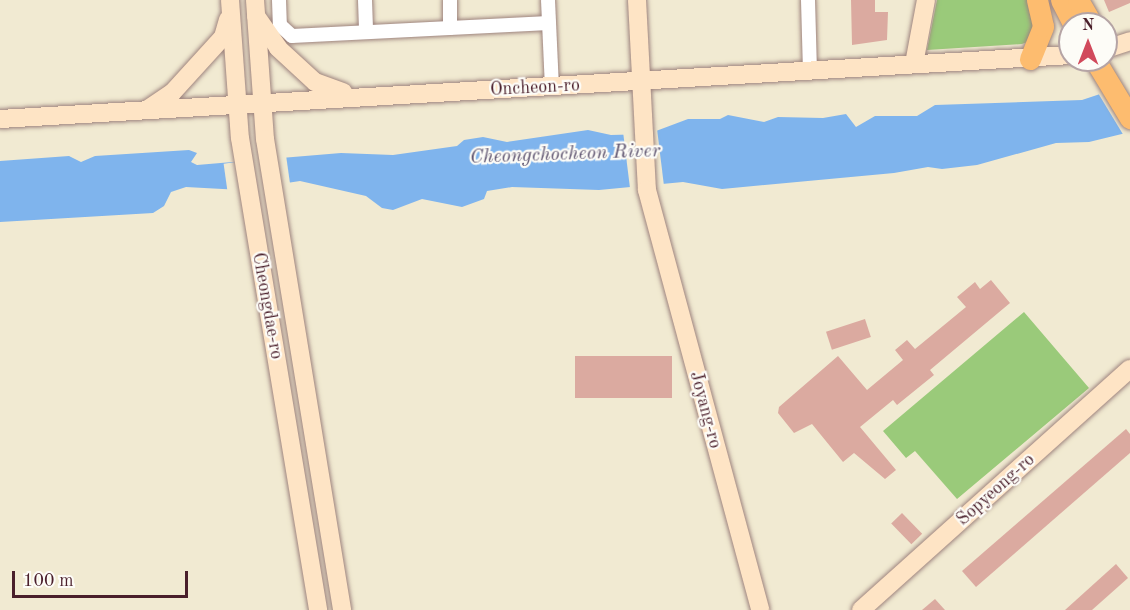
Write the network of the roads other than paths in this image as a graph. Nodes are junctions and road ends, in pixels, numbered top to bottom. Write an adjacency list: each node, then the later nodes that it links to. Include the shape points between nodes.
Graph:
1 (279, 0): 13 (street, via 280,25 291,36)
2 (365, 0): 13 (street)
3 (450, 0): 12 (street)
4 (548, 0): 11 (street)
5 (637, 0): 21 (street, Joyang-ro)
6 (808, 0): 17 (street)
7 (926, 0): 16 (street)
8 (1037, 0): 15 (main road, via 1043,26)
9 (231, 6): 26 (street, Cheongdae-ro); 27 (street, via 223,37 172,93)
10 (255, 7): 24 (street, via 278,48 315,82 332,92); 25 (street, Cheongdae-ro)
11 (549, 23): 12 (street); 22 (street)
12 (450, 28): 13 (street)
13 (366, 32)
14 (1058, 56): 15 (street, Oncheon-ro)
15 (1030, 59): 16 (street, Oncheon-ro)
16 (914, 64): 17 (street, Oncheon-ro)
17 (810, 72): 21 (street, Oncheon-ro)
18 (1108, 72): 20 (main road)
19 (1111, 72): 20 (main road)
20 (1112, 76): 23 (main road); 28 (main road)
21 (639, 82): 22 (street, Oncheon-ro); 33 (street, Joyang-ro, via 651,209)
22 (552, 87): 24 (street, Oncheon-ro)
23 (1130, 94)
24 (381, 95): 25 (street, Oncheon-ro)
25 (261, 103): 26 (street, Oncheon-ro); 32 (street, Cheongdae-ro)
26 (236, 104): 27 (street, Oncheon-ro); 31 (street, Cheongdae-ro)
27 (147, 110): 29 (street, Oncheon-ro)
28 (1130, 118)
29 (0, 119)
30 (1130, 369): 34 (street, Sopyeong-ro)
31 (318, 610)
32 (342, 610)
33 (760, 610)
34 (861, 610)

